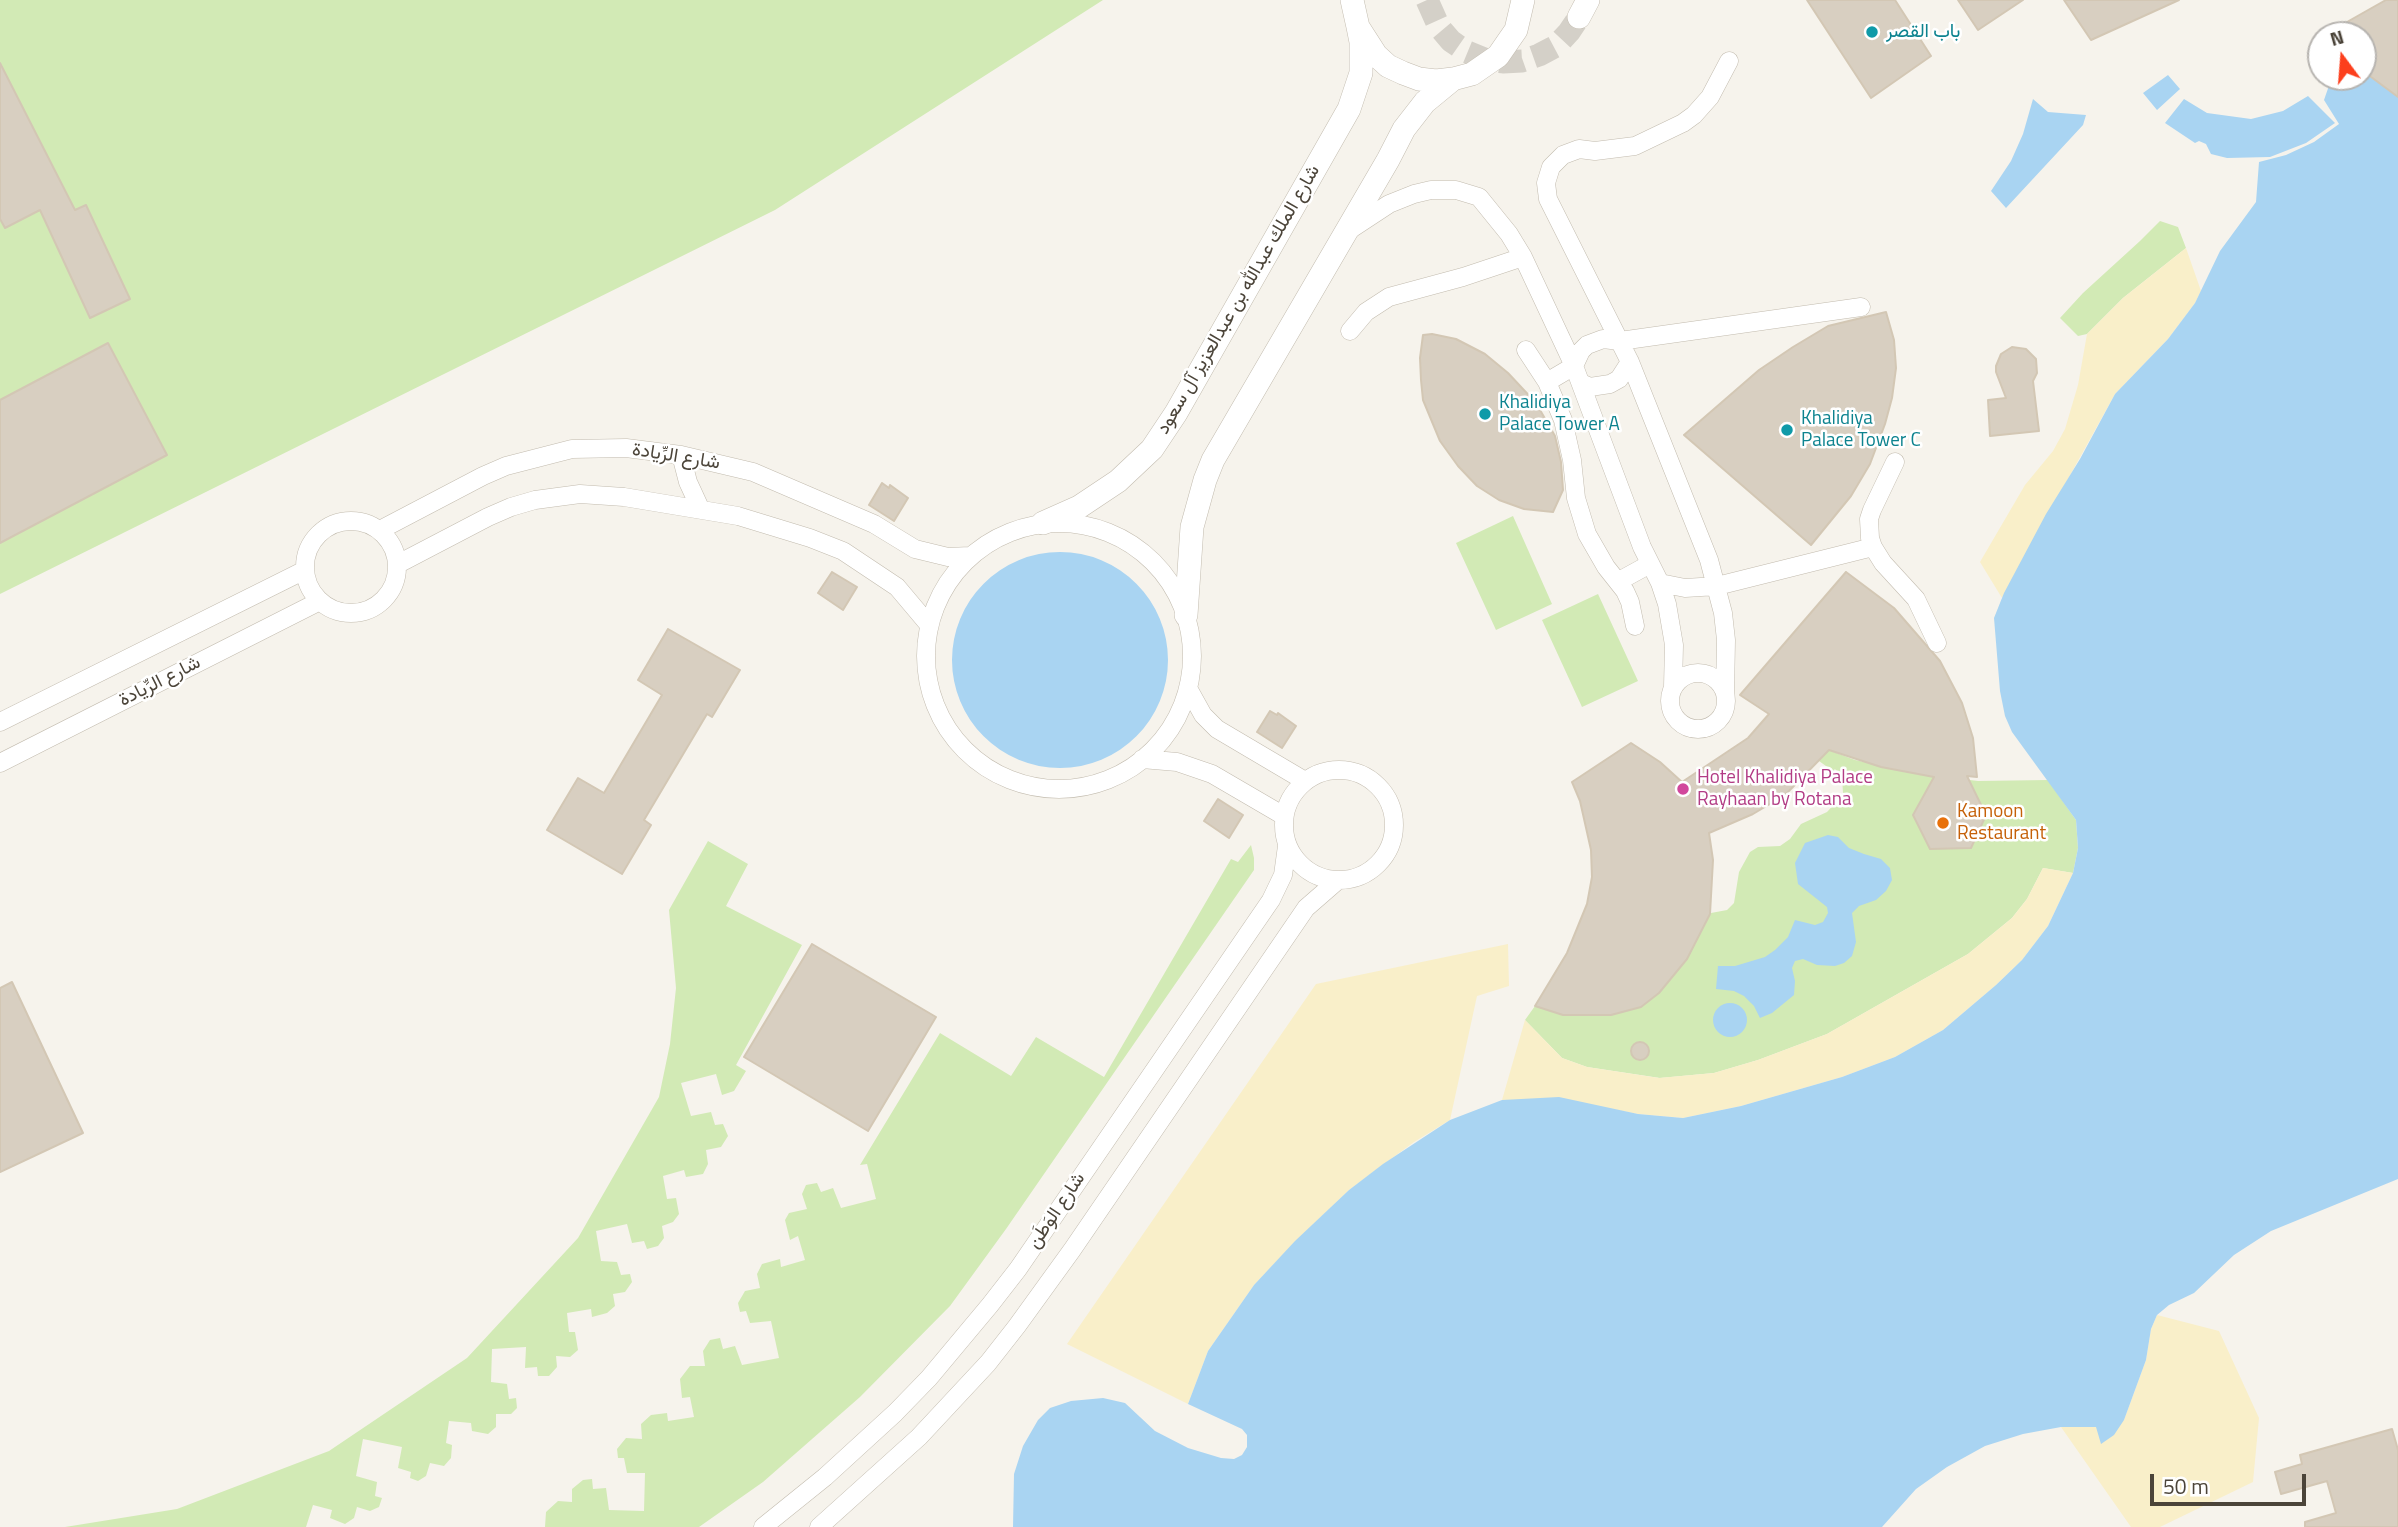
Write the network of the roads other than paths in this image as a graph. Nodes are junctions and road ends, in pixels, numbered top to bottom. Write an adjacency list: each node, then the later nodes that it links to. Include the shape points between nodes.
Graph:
1 (1352, 0): 3 (street)
2 (1523, 0): 5 (street, via 1516,30 1498,56 1472,74)
3 (1358, 27): 5 (street, via 1388,65 1419,79); 19 (street, شارع الملك عبدالله بن عبدالعزيز آل سعود, via 1361,73 1349,109 1176,413 1152,449 1118,481 1079,507)
4 (1729, 61): 10 (street, via 1710,97 1683,123 1635,146 1578,149 1551,167 1548,199)
5 (1452, 79): 6 (street, via 1413,115)
6 (1346, 233): 7 (street, via 1389,204 1432,190 1456,190 1479,197); 30 (street, via 1205,480 1192,527)
7 (1522, 257): 9 (street, via 1388,297); 13 (street)
8 (1861, 307): 10 (street)
9 (1350, 331)
10 (1620, 341): 12 (street); 13 (street, via 1603,339 1587,345)
11 (1526, 349): 14 (street)
12 (1630, 362): 15 (street, via 1610,384 1590,387); 28 (street)
13 (1574, 366): 14 (street); 15 (street)
14 (1547, 382): 26 (street, via 1569,440 1584,525 1596,551)
15 (1581, 383): 24 (street)
16 (681, 454): 18 (street); 20 (street, شارع الرِّيادة, via 595,447 540,456 483,475); 22 (street, شارع الرِّيادة, via 785,484 874,524 915,549)
17 (1895, 462): 21 (street, via 1869,519)
18 (700, 508): 23 (street, via 602,495 535,500 488,517); 31 (street, via 785,530 854,557 897,587)
19 (1042, 523): 22 (street, via 1016,529); 30 (street, via 1095,527 1131,544 1161,569)
20 (380, 530): 23 (street, via 392,545); 25 (street, via 359,521 324,529 309,547)
21 (1873, 547): 28 (street); 33 (street, via 1916,599)
22 (970, 556): 31 (street, via 944,587)
23 (397, 564): 29 (street, via 390,593 370,609 346,613)
24 (1650, 564): 26 (street); 27 (street)
25 (305, 570): 29 (street, via 309,587); 37 (street, شارع الرِّيادة)
26 (1619, 581): 32 (street)
27 (1660, 583): 28 (street, via 1685,588); 34 (street, via 1675,645)
28 (1717, 586): 36 (street, via 1726,640)
29 (320, 601): 39 (street, شارع الرِّيادة)
30 (1186, 615): 35 (street, via 1192,664)
31 (929, 625): 38 (street, via 925,649 931,696 954,739 991,771 1015,782 1068,789 1120,774)
32 (1635, 626)
33 (1937, 643)
34 (1673, 687): 36 (street, via 1697,673 1715,678); 36 (street, via 1672,714 1694,730 1719,720)
35 (1188, 688): 38 (street, via 1163,739); 40 (street, via 1217,729)
36 (1725, 694)
37 (0, 723)
38 (1142, 759): 41 (street, via 1177,762 1212,774)
39 (0, 763)
40 (1306, 781): 41 (street); 43 (street, via 1326,771 1353,771 1378,786 1393,811 1387,853 1365,874)
41 (1284, 816): 42 (street)
42 (1287, 846): 43 (street, via 1307,871); 44 (street, شارع الوَطَن, via 1283,874 1271,900 1018,1269 895,1413)
43 (1337, 881): 45 (street, شارع الوَطَن, via 1298,919 1017,1326 919,1437)
44 (763, 1527)
45 (819, 1527)

